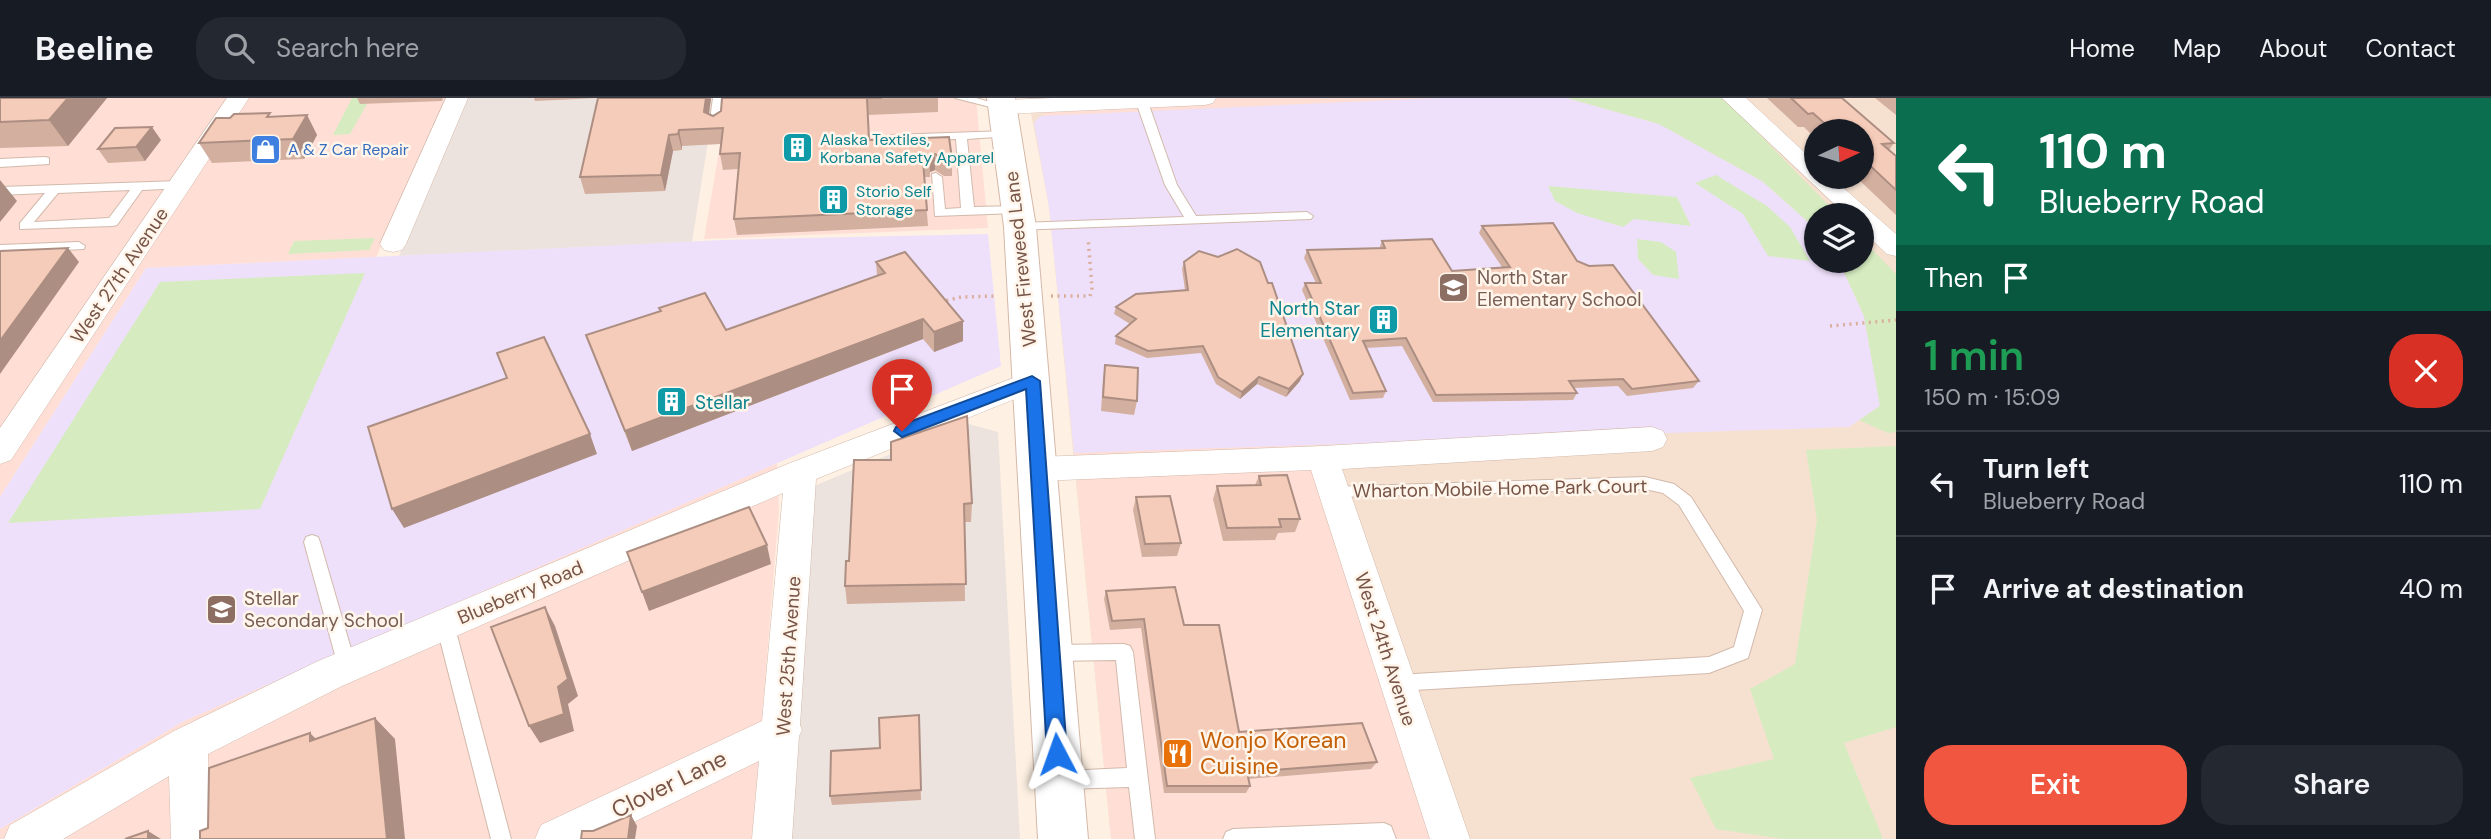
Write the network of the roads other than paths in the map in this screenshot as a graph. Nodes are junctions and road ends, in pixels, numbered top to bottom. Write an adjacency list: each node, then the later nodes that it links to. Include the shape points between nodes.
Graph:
1 (238, 98): 18 (street, West 27th Avenue)
2 (457, 98): 29 (street)
3 (719, 98): 9 (lane)
4 (961, 98): 8 (lane)
5 (1733, 98): 16 (street)
6 (1189, 99): 7 (street)
7 (1142, 102): 8 (street); 27 (lane, via 1171,185)
8 (1003, 113): 10 (lane); 26 (main road, West Fireweed Lane)
9 (715, 127)
10 (961, 135): 11 (lane); 24 (lane)
11 (933, 137): 12 (lane); 13 (lane)
12 (891, 138)
13 (934, 154)
14 (45, 161): 15 (lane)
15 (0, 163)
16 (1804, 164)
17 (936, 177): 24 (lane, via 939,214)
18 (180, 185): 19 (lane); 35 (street, West 27th Avenue)
19 (139, 186): 20 (lane); 20 (lane, via 113,222 24,226)
20 (54, 189): 22 (lane)
21 (1831, 189): 23 (street)
22 (0, 191)
23 (1847, 203)
24 (968, 212): 26 (lane)
25 (1307, 216): 27 (lane)
26 (1018, 218): 27 (lane); 33 (main road, West Fireweed Lane)
27 (1192, 220)
28 (1874, 228): 31 (street)
29 (393, 244)
30 (79, 246): 32 (lane)
31 (1896, 248)
32 (0, 249)
33 (1032, 381): 37 (main road, West Fireweed Lane); 38 (street, Blueberry Road)
34 (1652, 439): 36 (street)
35 (0, 452)
36 (1323, 458): 37 (street); 39 (street, West 24th Avenue)
37 (1038, 469): 42 (main road, West Fireweed Lane)
38 (801, 472): 41 (street, Blueberry Road); 45 (street, West 25th Avenue)
39 (1334, 491): 44 (street, West 24th Avenue); 44 (lane, Wharton Mobile Home Park Court, via 1645,483 1668,488 1685,501 1754,610 1742,652 1709,665)
40 (312, 542): 43 (lane)
41 (445, 624): 43 (street, Blueberry Road); 51 (lane)
42 (1050, 653): 47 (lane, via 1124,652); 48 (main road, West Fireweed Lane)
43 (347, 666): 46 (street, Blueberry Road)
44 (1396, 683): 58 (street, West 24th Avenue)
45 (783, 730): 52 (street, Clover Lane); 53 (street, West 25th Avenue)
46 (188, 744): 49 (street, Blueberry Road); 50 (street)
47 (1138, 777): 48 (lane); 55 (lane)
48 (1059, 780): 54 (main road, West Fireweed Lane)
49 (24, 839)
50 (191, 839)
51 (501, 839)
52 (555, 839)
53 (772, 839)
54 (1063, 839)
55 (1145, 839)
56 (1233, 839): 57 (lane, via 1384,833)
57 (1386, 839)
58 (1450, 839)

